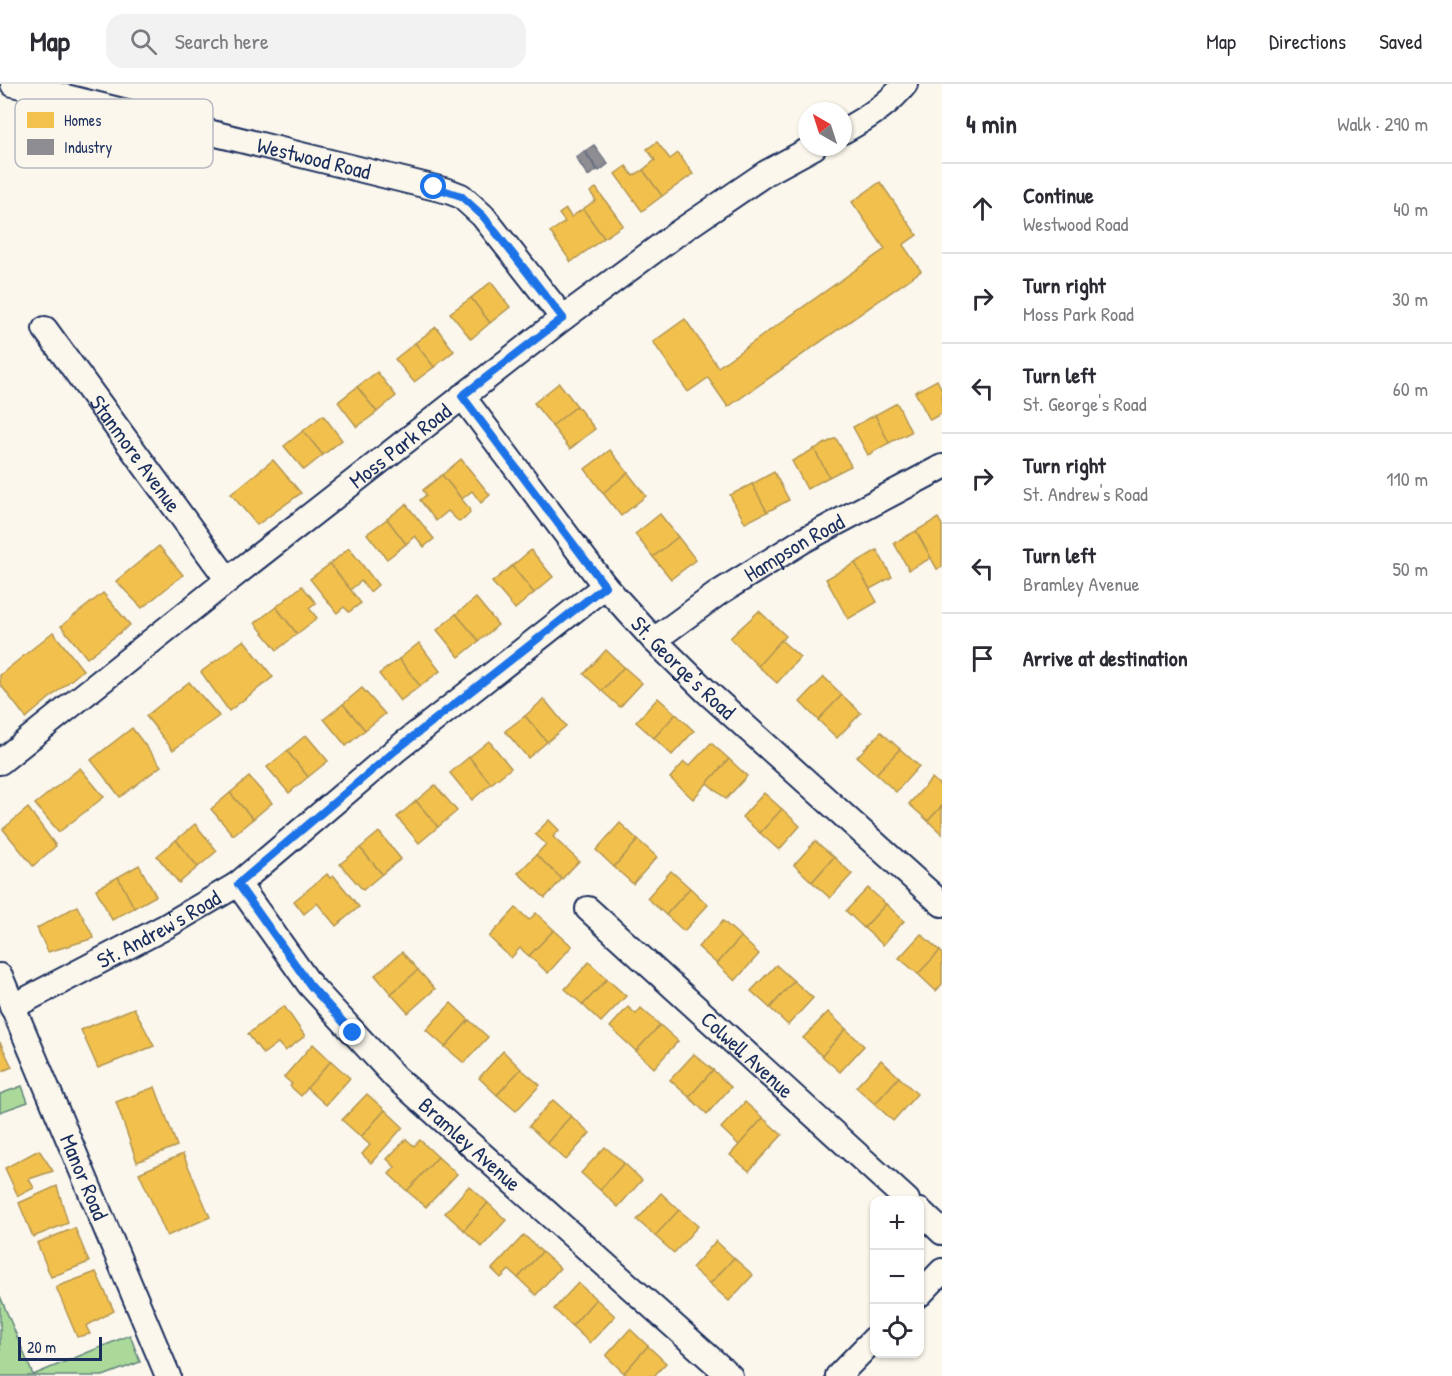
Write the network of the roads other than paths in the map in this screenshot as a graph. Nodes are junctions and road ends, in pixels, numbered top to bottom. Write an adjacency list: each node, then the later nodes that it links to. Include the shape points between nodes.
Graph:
1 (13, 84): 3 (street, Westwood Road)
2 (905, 84): 4 (street)
3 (75, 99)
4 (852, 126)
5 (213, 133): 7 (street, Westwood Road, via 461,196 483,216)
6 (798, 156): 7 (street, Moss Park Road, via 766,173)
7 (563, 318): 9 (street, Moss Park Road)
8 (45, 329): 11 (street, Stanmore Avenue)
9 (462, 396): 11 (street, Moss Park Road); 12 (street, St. George's Road)
10 (942, 467): 13 (street, Hampson Road, via 804,540 717,594)
11 (228, 580): 14 (street, Moss Park Road)
12 (605, 586): 13 (street, St. George's Road); 15 (street, St. Andrew's Road, via 396,750)
13 (654, 640): 16 (street, St. George's Road)
14 (0, 762)
15 (238, 884): 19 (street, St. Andrew's Road); 27 (street, Bramley Avenue, via 310,985 395,1077)
16 (942, 904)
17 (588, 909): 20 (street, Colwell Avenue)
18 (0, 976): 19 (street, Manor Road)
19 (12, 1007): 26 (street, Manor Road)
20 (904, 1196)
21 (924, 1215): 22 (street)
22 (942, 1232)
23 (942, 1271): 24 (street)
24 (924, 1290)
25 (870, 1343): 28 (street)
26 (168, 1376)
27 (730, 1376)
28 (838, 1376)

